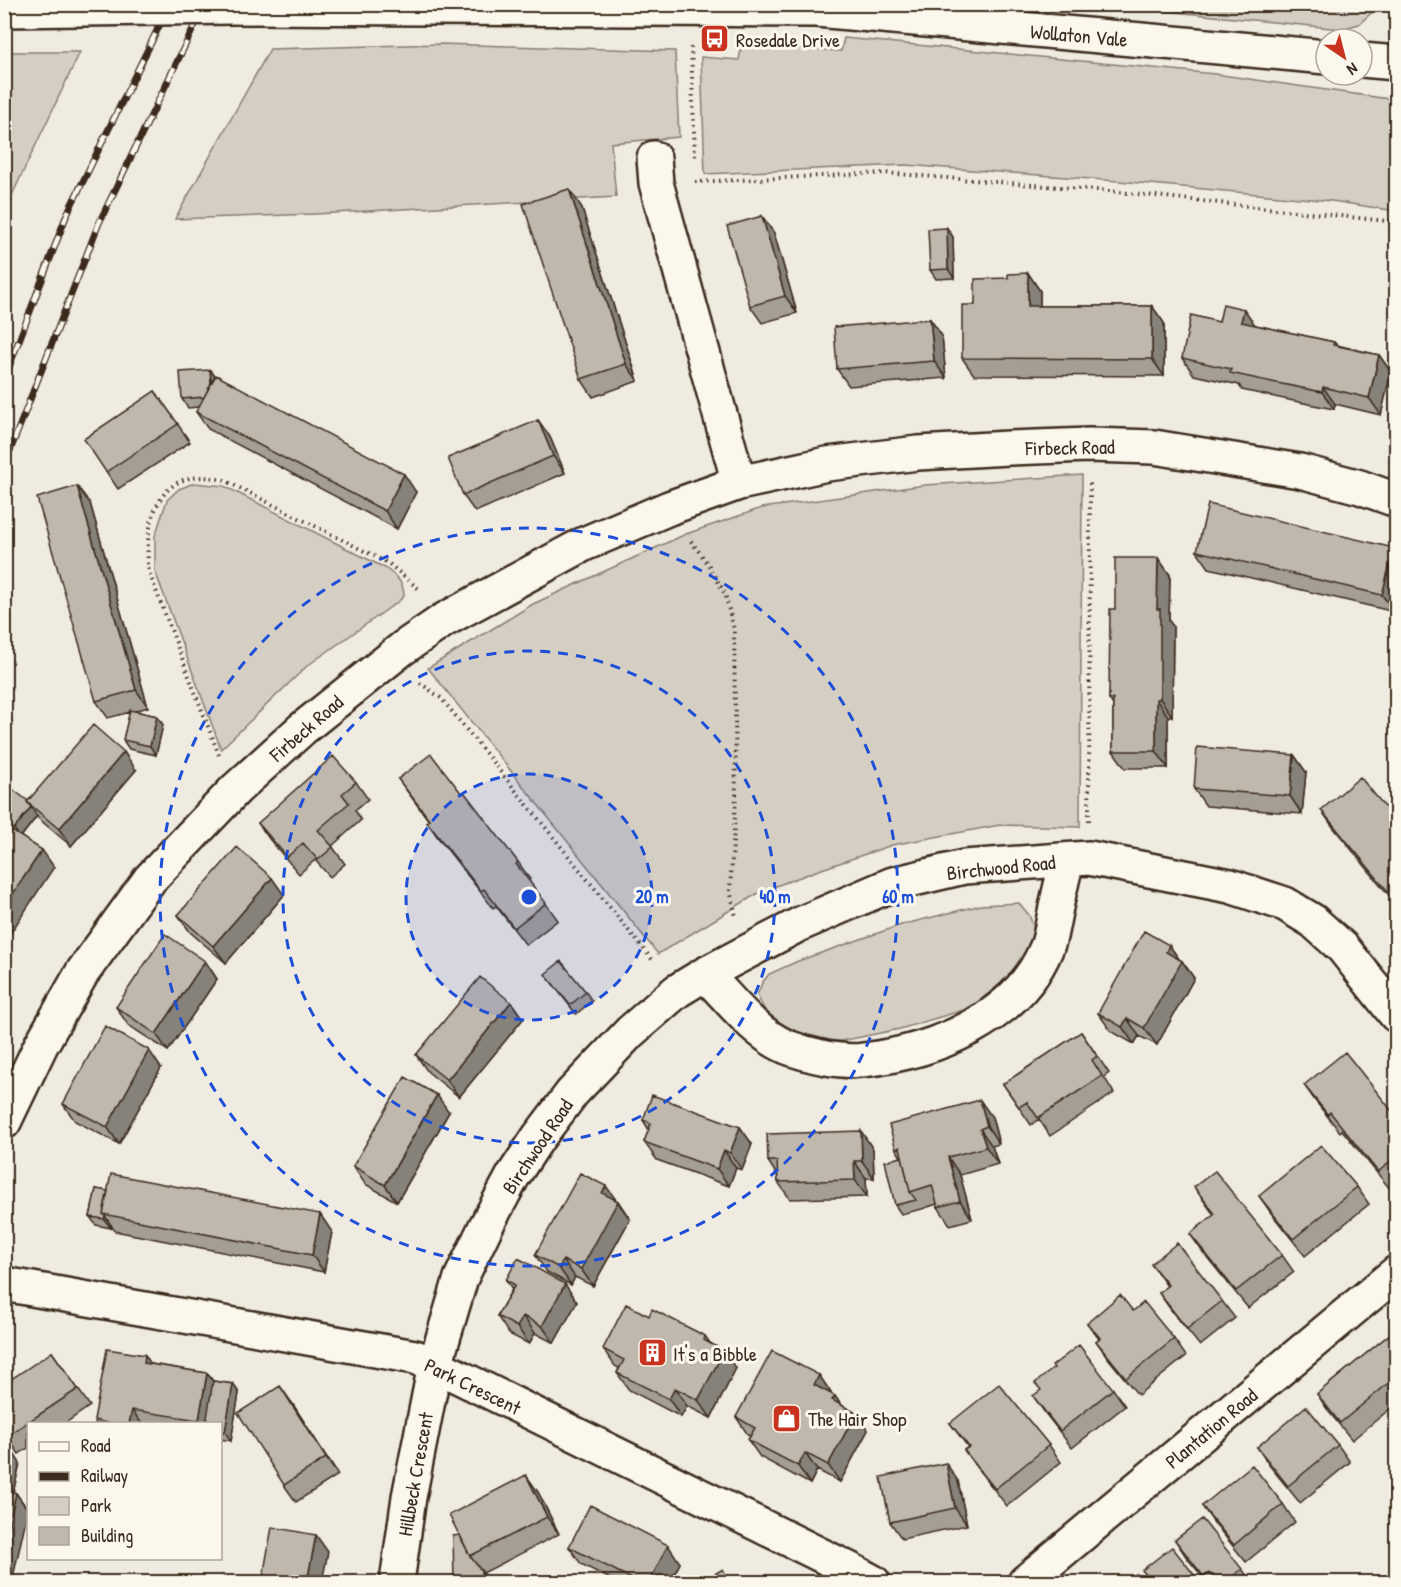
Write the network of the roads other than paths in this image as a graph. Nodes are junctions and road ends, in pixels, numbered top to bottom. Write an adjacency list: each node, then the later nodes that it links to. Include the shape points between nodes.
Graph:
1 (817, 7): 2 (street, Wollaton Vale, bridge); 3 (street, Wollaton Vale)
2 (4, 10)
3 (1314, 56)
4 (1374, 61): 5 (street)
5 (1396, 63)
6 (655, 171): 7 (street)
7 (739, 483): 8 (street, Firbeck Road, via 827,464 918,453 1089,445 1154,447 1300,471); 12 (street, Firbeck Road, via 584,544 444,620 302,729 236,789 150,879 82,973)
8 (1396, 500)
9 (1078, 859): 10 (street, Birchwood Road, via 964,867 893,884 800,924); 10 (street, Birchwood Road, via 1046,948 1031,976 1012,1000 983,1022 948,1039 861,1060 816,1056 785,1046 761,1031); 11 (street, Birchwood Road, via 1230,886 1285,903 1313,921 1342,948)
10 (705, 974): 15 (street, Birchwood Road, via 677,991 630,1032 580,1084 538,1138 508,1186 461,1278)
11 (1396, 1015)
12 (4, 1122)
13 (1396, 1273): 18 (street, Plantation Road)
14 (4, 1284): 15 (street, Park Crescent, via 415,1358)
15 (435, 1365): 16 (street, Hillbeck Crescent); 17 (street, Park Crescent)
16 (397, 1582)
17 (873, 1582)
18 (1025, 1582)

